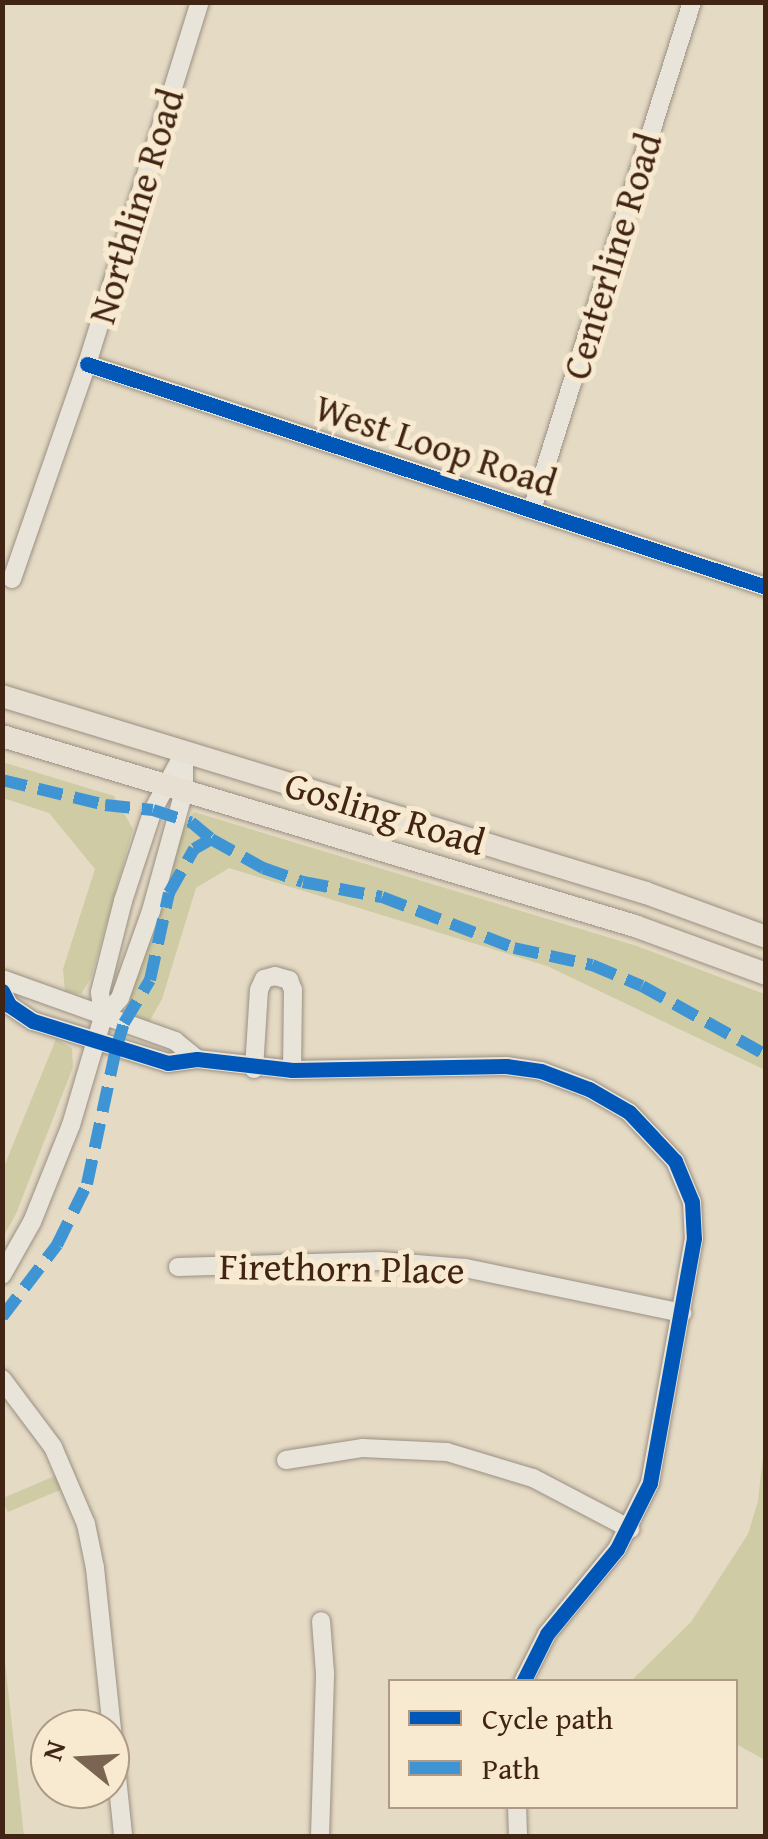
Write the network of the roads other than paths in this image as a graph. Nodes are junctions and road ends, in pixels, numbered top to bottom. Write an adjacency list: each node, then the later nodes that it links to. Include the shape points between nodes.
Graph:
1 (200, 2): 3 (street, Northline Road)
2 (692, 2): 4 (street, Centerline Road)
3 (87, 364): 4 (street, West Loop Road); 5 (street, Northline Road)
4 (532, 510): 6 (street, West Loop Road)
5 (12, 579)
6 (766, 587)
7 (2, 696): 9 (main road, Gosling Road)
8 (2, 736): 10 (main road, Gosling Road)
9 (184, 752): 10 (street); 11 (main road, Gosling Road, via 646,893)
10 (175, 788): 12 (main road, Gosling Road, via 635,926); 15 (street, via 123,901 100,992); 15 (street, via 120,998)
11 (766, 937)
12 (766, 974)
13 (2, 979): 15 (street)
14 (2, 991): 16 (street, via 9,1005 33,1021)
15 (102, 1016): 16 (street); 17 (street, via 174,1041)
16 (95, 1042): 17 (street, via 168,1063); 21 (street, via 50,1182)
17 (197, 1059): 18 (street)
18 (254, 1069): 19 (street); 19 (street, via 258,990 275,976 293,990)
19 (292, 1070): 22 (street, via 506,1066 564,1078 612,1101 663,1146 684,1177 692,1202 692,1260)
20 (178, 1267): 22 (street, Firethorn Place, via 380,1261 465,1268)
21 (2, 1275)
22 (682, 1314): 25 (street, via 650,1483)
23 (2, 1379): 29 (street, via 53,1447 86,1524)
24 (286, 1460): 25 (street, via 362,1448 447,1452 534,1478)
25 (630, 1528): 27 (street, via 547,1634)
26 (321, 1620): 30 (street, via 326,1673)
27 (524, 1679)
28 (517, 1809): 31 (street)
29 (123, 1836)
30 (320, 1836)
31 (518, 1836)

